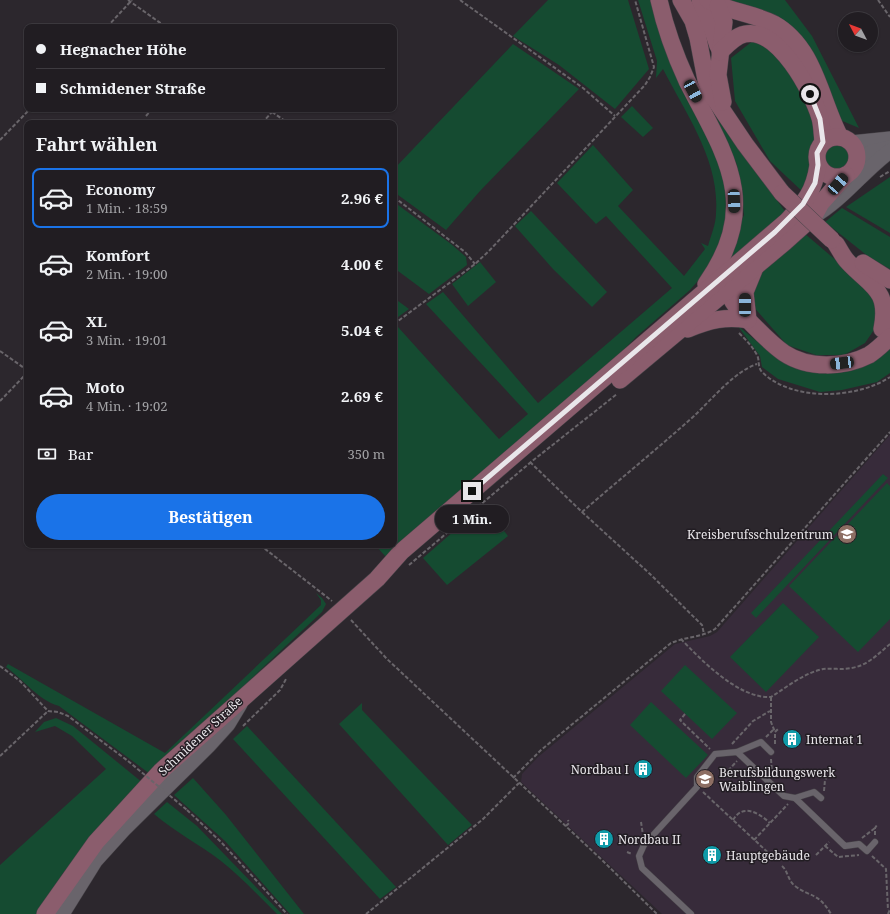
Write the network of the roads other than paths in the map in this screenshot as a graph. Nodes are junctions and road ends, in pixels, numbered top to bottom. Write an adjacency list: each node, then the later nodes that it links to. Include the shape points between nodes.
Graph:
1 (659, 0): 21 (main road, via 668,36 686,79 730,167 734,191 732,229 725,249 717,268)
2 (681, 0): 6 (main road, via 693,21 702,65 712,95)
3 (700, 0): 5 (main road)
4 (713, 3): 5 (main road, via 724,22); 8 (main road, via 773,24 798,45 828,105 831,119)
5 (720, 52): 6 (main road, via 718,75); 9 (main road, via 731,41 744,34 760,34 786,54 810,94 820,119)
6 (729, 119): 16 (main road, bridge, via 782,193)
7 (890, 138): 8 (street)
8 (846, 140): 9 (main road, via 828,139); 12 (main road, via 855,148)
9 (823, 142): 13 (main road, via 817,153)
10 (890, 147): 12 (street, via 872,152)
11 (890, 151): 15 (street, Schmidener Straße, via 830,206)
12 (856, 161): 14 (main road, via 851,172)
13 (818, 165): 14 (main road, via 826,175); 18 (main road, Schmidener Straße, via 815,183 803,204)
14 (846, 175): 15 (main road, Schmidener Straße, via 821,203)
15 (814, 216): 17 (main road, Schmidener Straße)
16 (834, 242): 19 (main road); 23 (main road, via 848,262 874,284 883,298)
17 (755, 269): 20 (main road, Schmidener Straße); 22 (main road, via 745,292)
18 (727, 273): 20 (main road); 21 (main road, Schmidener Straße)
19 (890, 280)
20 (727, 291): 22 (main road, via 730,300); 24 (main road, Schmidener Straße)
21 (692, 303): 25 (main road, Schmidener Straße)
22 (748, 320): 23 (main road, via 784,354 802,362 824,365 842,363 870,345); 24 (main road, Schmidener Straße, via 718,318)
23 (887, 327)
24 (676, 334): 25 (main road, Schmidener Straße)
25 (523, 454): 26 (main road, Schmidener Straße, via 401,552 345,614)
26 (246, 694): 32 (main road, Schmidener Straße, via 161,771 115,821 67,881); 33 (street, via 228,724 95,861)
27 (773, 750): 28 (lane, via 761,742)
28 (740, 754): 30 (lane, via 784,796); 34 (lane, via 715,754 697,777 697,787 644,845 639,856 642,868)
29 (823, 797): 30 (lane, via 814,792)
30 (795, 798): 31 (lane, via 845,846 859,844 867,851)
31 (875, 842)
32 (45, 914)
33 (62, 914)
34 (691, 914)

